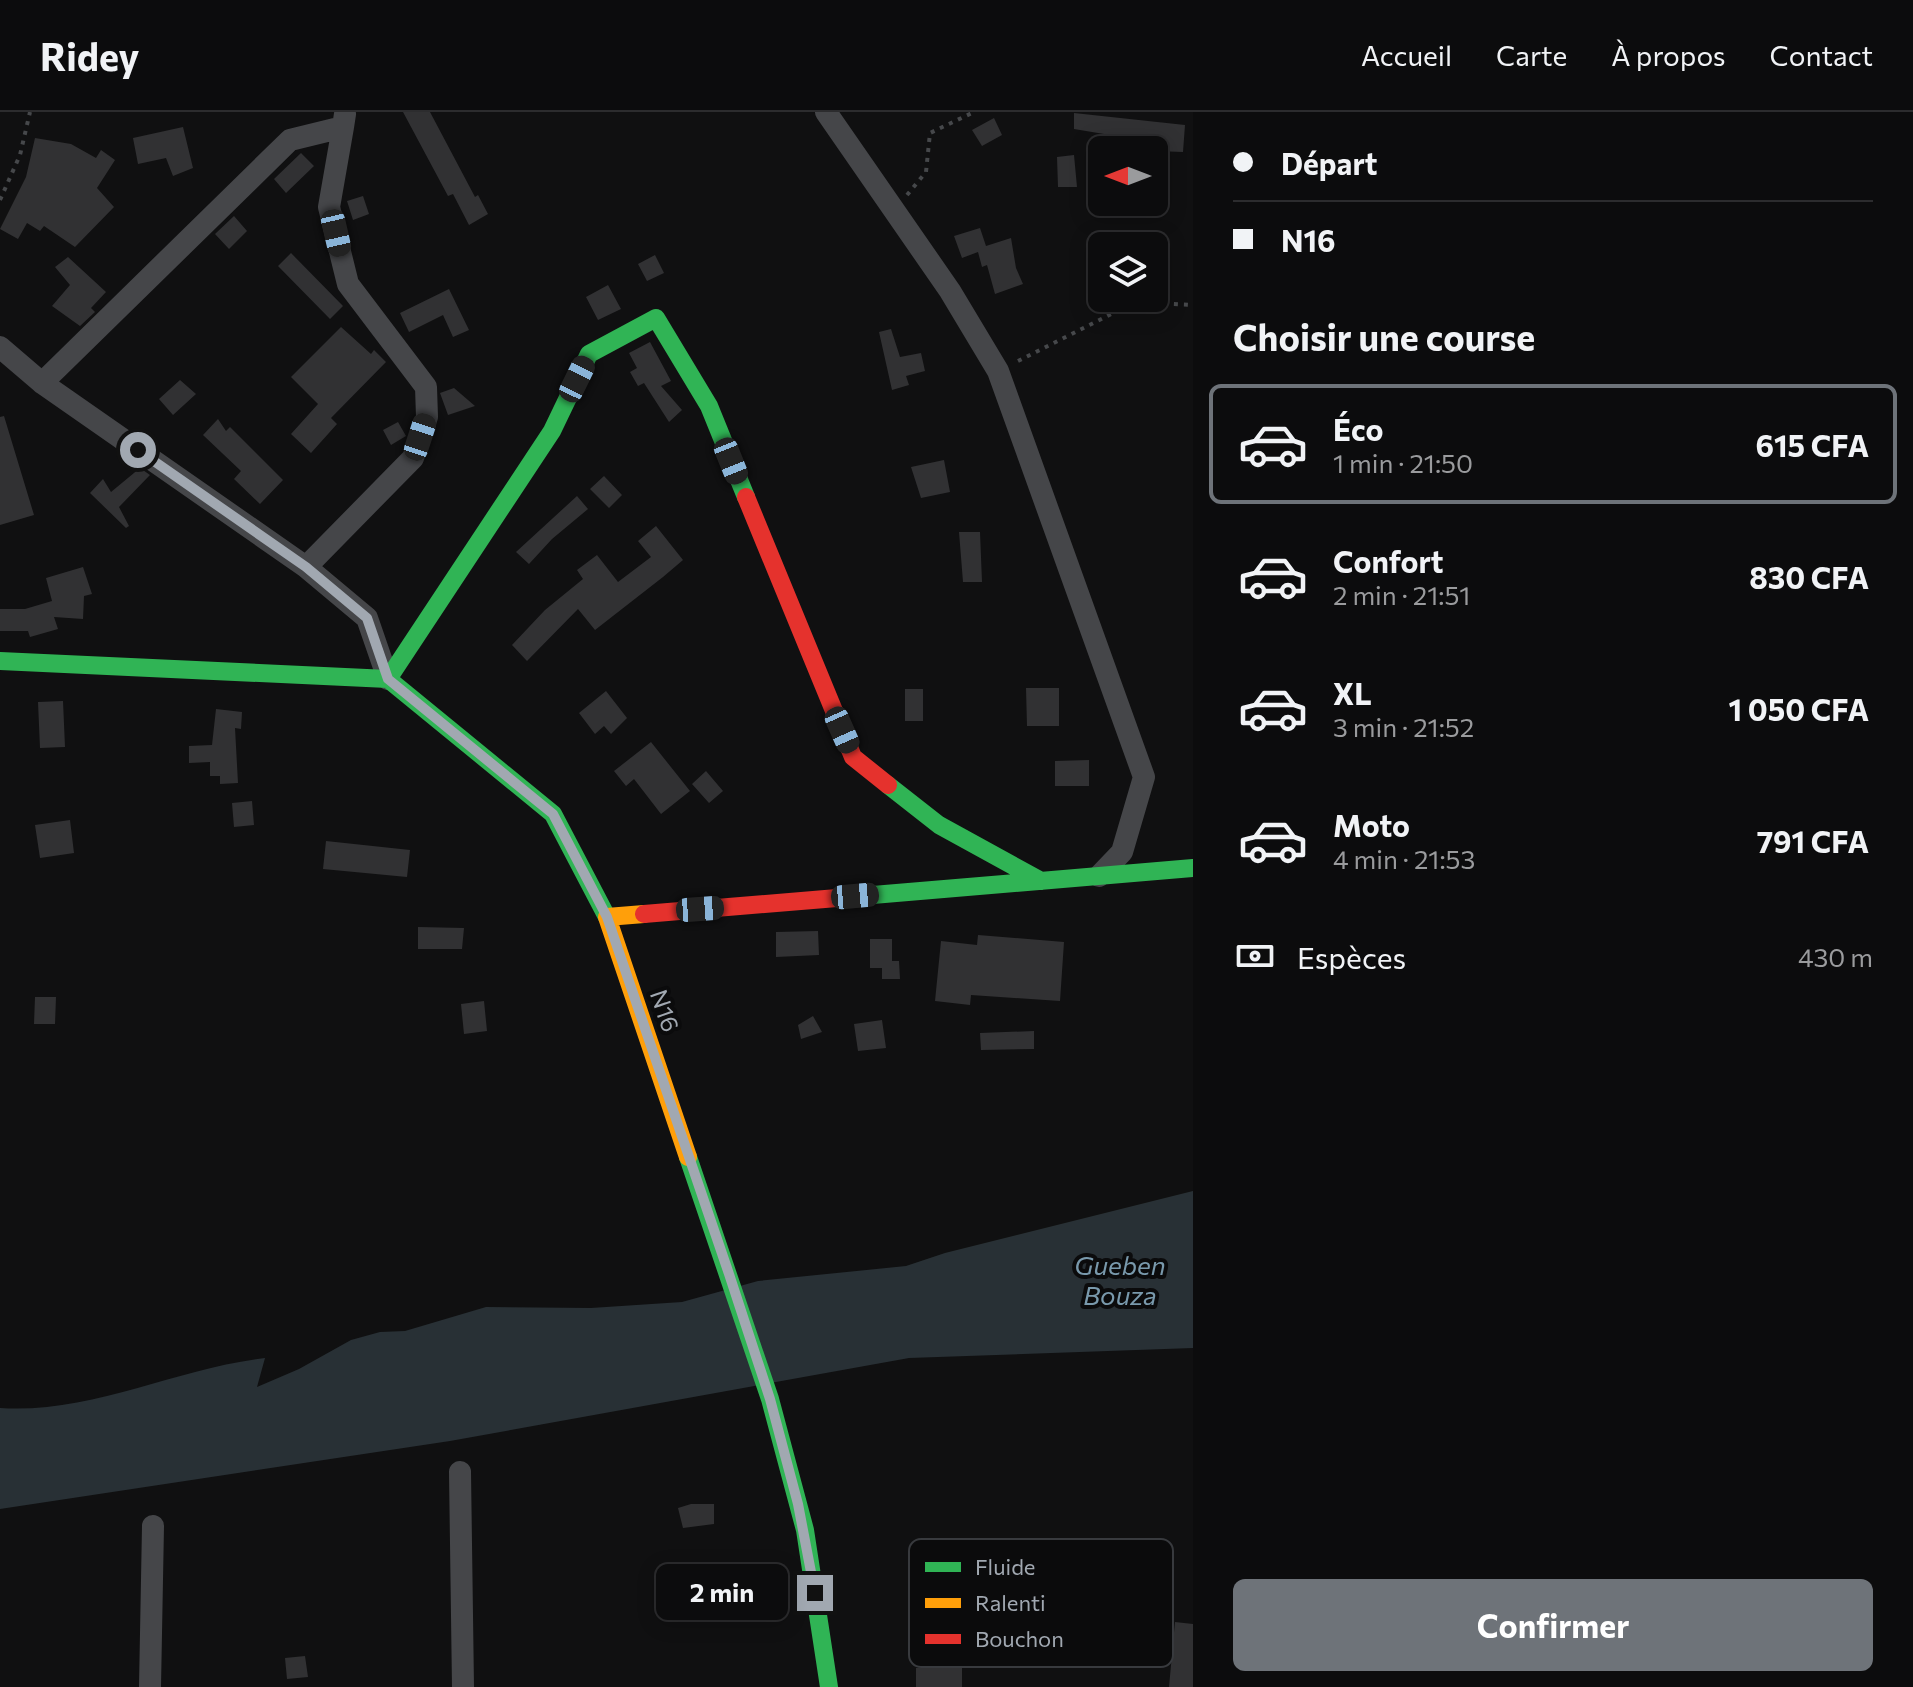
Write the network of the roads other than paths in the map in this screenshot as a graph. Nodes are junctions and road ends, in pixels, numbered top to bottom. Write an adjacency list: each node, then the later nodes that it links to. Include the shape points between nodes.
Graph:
1 (826, 112): 9 (street, via 950,291 998,371 1144,777 1122,852)
2 (344, 120): 4 (street, via 290,140); 5 (street, via 329,207 348,284 426,387 427,417 413,458)
3 (0, 347): 4 (street)
4 (42, 383): 5 (street)
5 (306, 567): 7 (street, via 367,618)
6 (0, 661): 7 (street)
7 (388, 679): 10 (street, via 552,431 589,354 656,318 709,406 853,757 939,825); 11 (street, N16, via 553,814)
8 (1193, 868): 9 (street)
9 (1099, 876): 10 (street)
10 (1041, 881): 11 (street)
11 (607, 917): 16 (street, N16, via 770,1399 805,1530)
12 (460, 1472): 15 (street)
13 (153, 1526): 14 (street)
14 (150, 1687)
15 (463, 1687)
16 (829, 1687)

